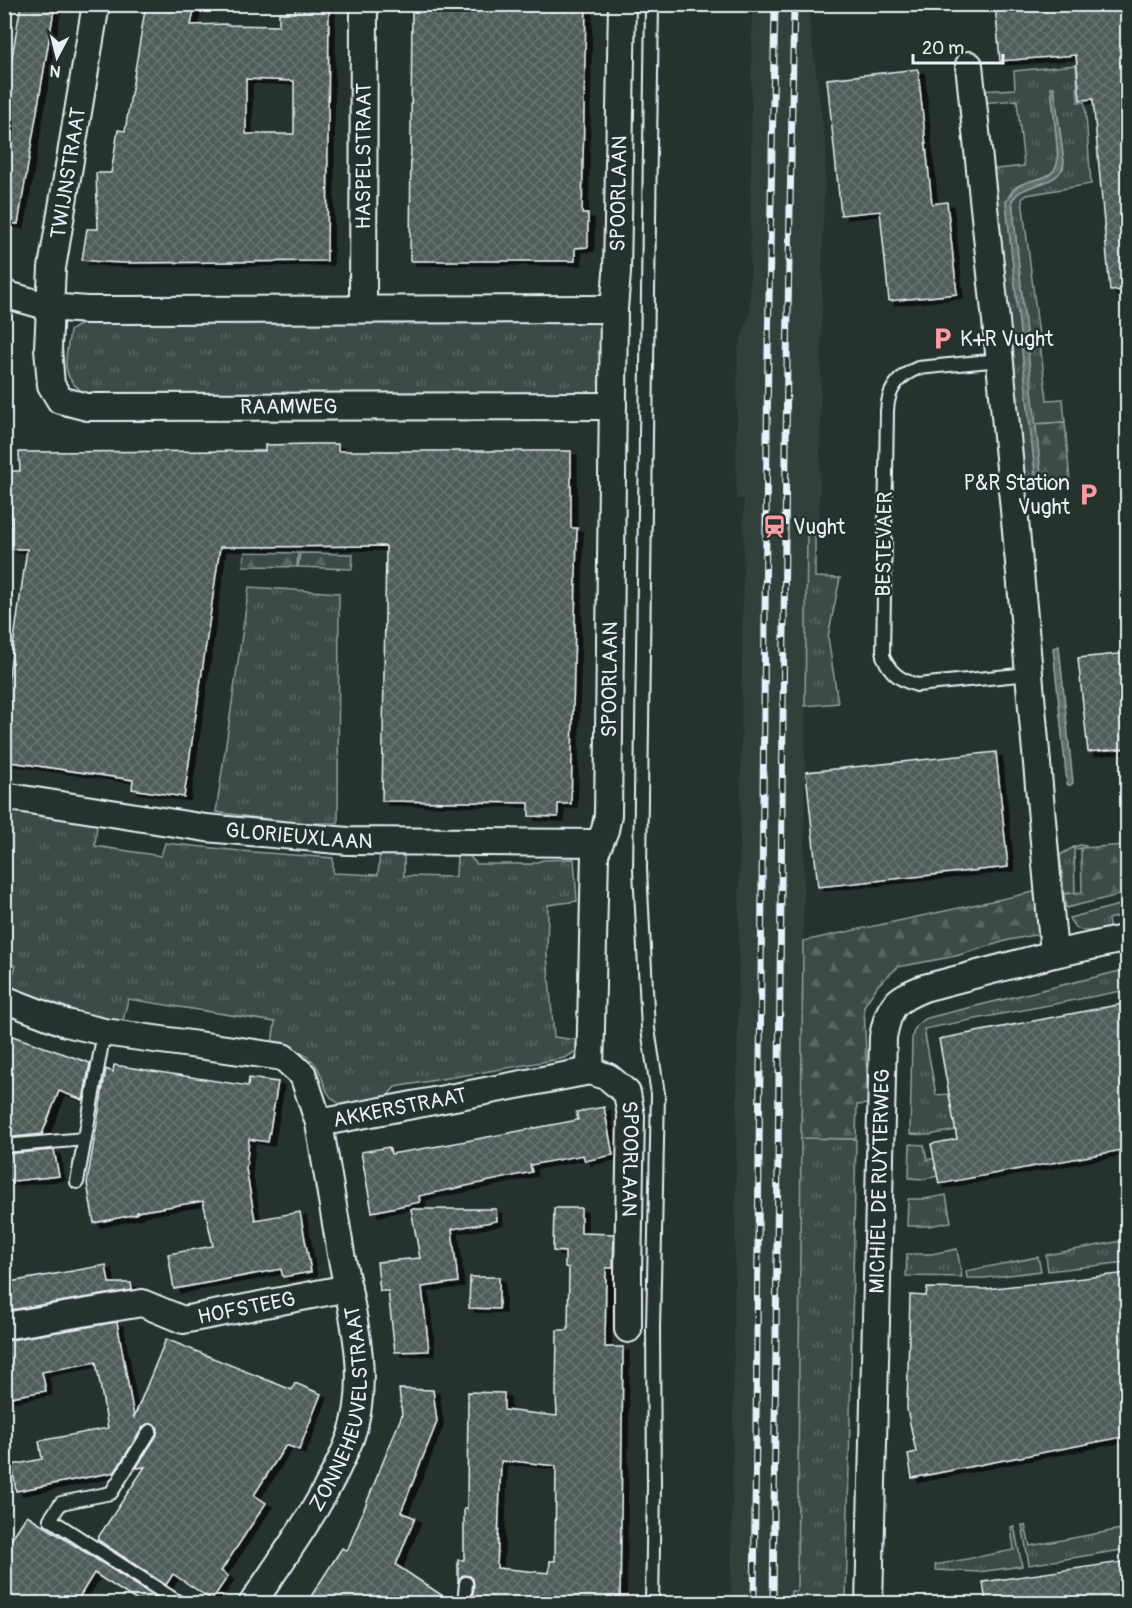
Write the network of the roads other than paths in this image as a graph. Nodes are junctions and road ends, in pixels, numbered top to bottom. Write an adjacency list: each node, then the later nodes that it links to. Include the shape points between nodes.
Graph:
1 (96, 4): 7 (street, TWIJNSTRAAT, via 52,268)
2 (364, 4): 8 (street, HASPELSTRAAT)
3 (622, 4): 9 (street, SPOORLAAN)
4 (652, 4): 32 (lane, via 640,869 648,1029 658,1094)
5 (969, 65): 10 (street)
6 (4, 294): 7 (street)
7 (50, 306): 8 (street, via 87,310); 11 (street, RAAMWEG, via 51,385 60,400 87,407)
8 (363, 309): 9 (street)
9 (614, 309): 11 (street, SPOORLAAN)
10 (1000, 360): 12 (street); 12 (lane, BESTEVAER, via 918,368 900,378 889,394 883,656 893,673 917,685)
11 (613, 406): 14 (street, SPOORLAAN, via 608,815)
12 (1029, 674): 16 (street)
13 (4, 796): 14 (street, GLORIEUXLAAN, via 206,828 348,841)
14 (598, 843): 19 (street, SPOORLAAN)
15 (1128, 938): 16 (street, MICHIEL DE RUYTERWEG)
16 (1054, 954): 33 (street, MICHIEL DE RUYTERWEG, via 910,993 895,1002 887,1017 883,1037)
17 (4, 999): 18 (street, AKKERSTRAAT, via 66,1023)
18 (104, 1032): 20 (street, AKKERSTRAAT, via 283,1058 303,1075); 21 (lane)
19 (590, 1071): 20 (street, AKKERSTRAAT); 26 (street, SPOORLAAN, via 608,1077 627,1093 631,1116)
20 (319, 1123): 24 (street, ZONNEHEUVELSTRAAT)
21 (85, 1139): 22 (lane); 23 (lane)
22 (4, 1146)
23 (77, 1182)
24 (348, 1288): 25 (street, HOFSTEEG, via 183,1320 142,1303); 30 (street, ZONNEHEUVELSTRAAT, via 358,1350 360,1397 351,1437 316,1506)
25 (4, 1326)
26 (628, 1329)
27 (150, 1431): 29 (lane, via 111,1493 62,1503 50,1518)
28 (466, 1583): 31 (lane)
29 (181, 1604)
30 (252, 1604)
31 (464, 1604)
32 (652, 1604)
33 (869, 1604)

